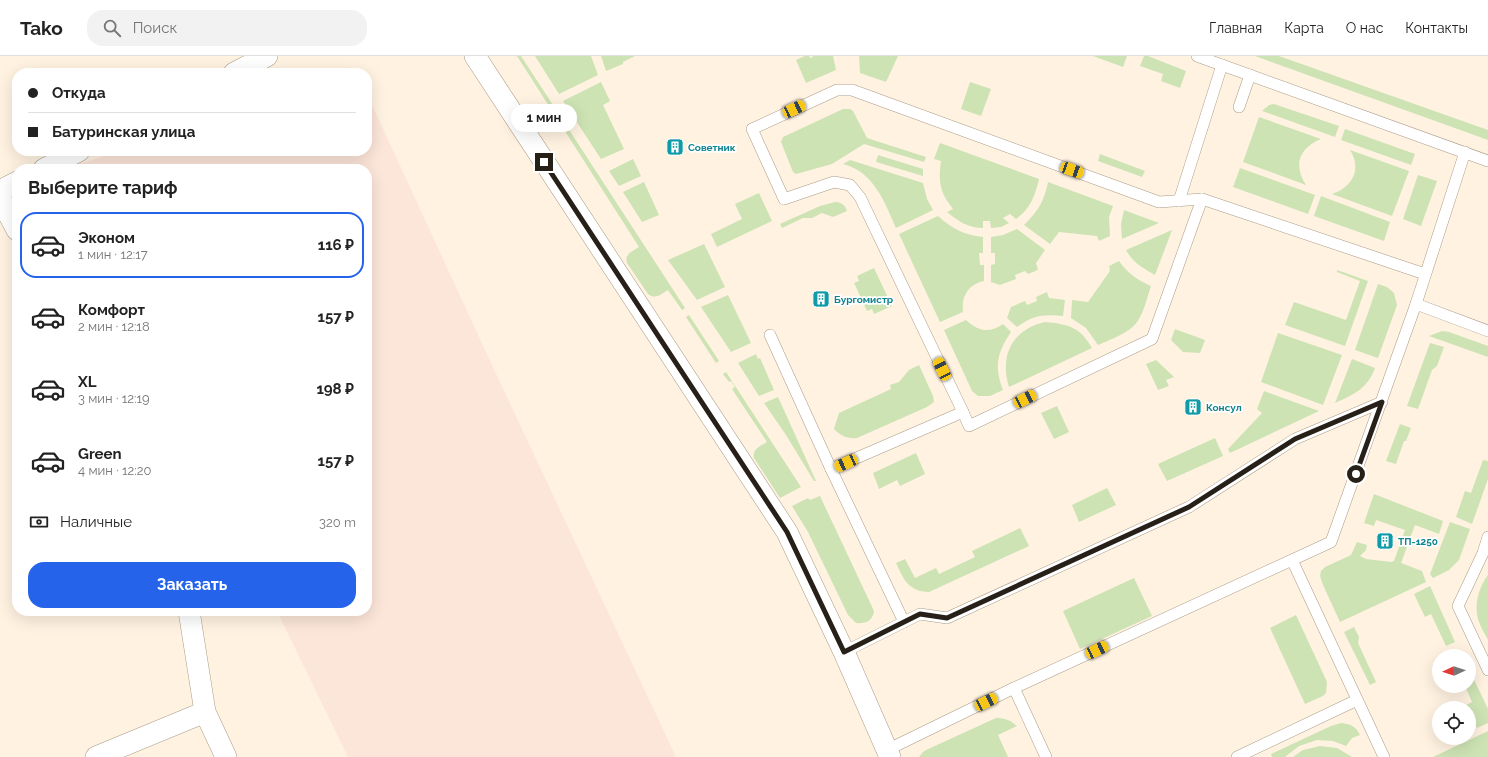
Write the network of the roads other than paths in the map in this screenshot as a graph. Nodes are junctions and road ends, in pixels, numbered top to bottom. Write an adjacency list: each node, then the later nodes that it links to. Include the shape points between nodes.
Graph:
1 (267, 56): 5 (street)
2 (475, 56): 30 (street, via 787,532)
3 (1197, 56): 4 (lane)
4 (1222, 65): 6 (lane); 16 (lane)
5 (244, 68)
6 (1250, 75): 7 (lane); 8 (lane)
7 (1239, 107)
8 (1465, 152): 10 (lane); 18 (lane)
9 (69, 156): 11 (street)
10 (1488, 161)
11 (54, 164)
12 (12, 185): 13 (street)
13 (0, 191)
14 (0, 198): 17 (street)
15 (1202, 199): 16 (lane); 18 (lane); 23 (lane, via 1152,339 968,426)
16 (1179, 201): 23 (lane, via 1159,202 852,90 837,90 752,129 784,199 834,182 850,185 860,197)
17 (12, 221)
18 (1425, 274): 19 (lane)
19 (1416, 304): 20 (lane); 22 (lane)
20 (1488, 331)
21 (770, 335): 24 (lane)
22 (1382, 402): 27 (lane, via 1331,542); 29 (lane, via 1295,439 1189,507 947,618 920,614)
23 (962, 412): 24 (lane)
24 (831, 469): 29 (lane)
25 (1488, 538): 26 (lane)
26 (1485, 554): 31 (lane, via 1458,606)
27 (1292, 560): 32 (lane); 33 (lane)
28 (190, 616): 34 (street)
29 (904, 622): 30 (lane)
30 (844, 652): 35 (street)
31 (1488, 670)
32 (1014, 688): 35 (lane); 38 (lane)
33 (1357, 700): 39 (lane); 40 (lane)
34 (205, 712): 36 (street); 37 (street)
35 (888, 753)
36 (96, 757)
37 (226, 757)
38 (1046, 757)
39 (1237, 757)
40 (1384, 757)

